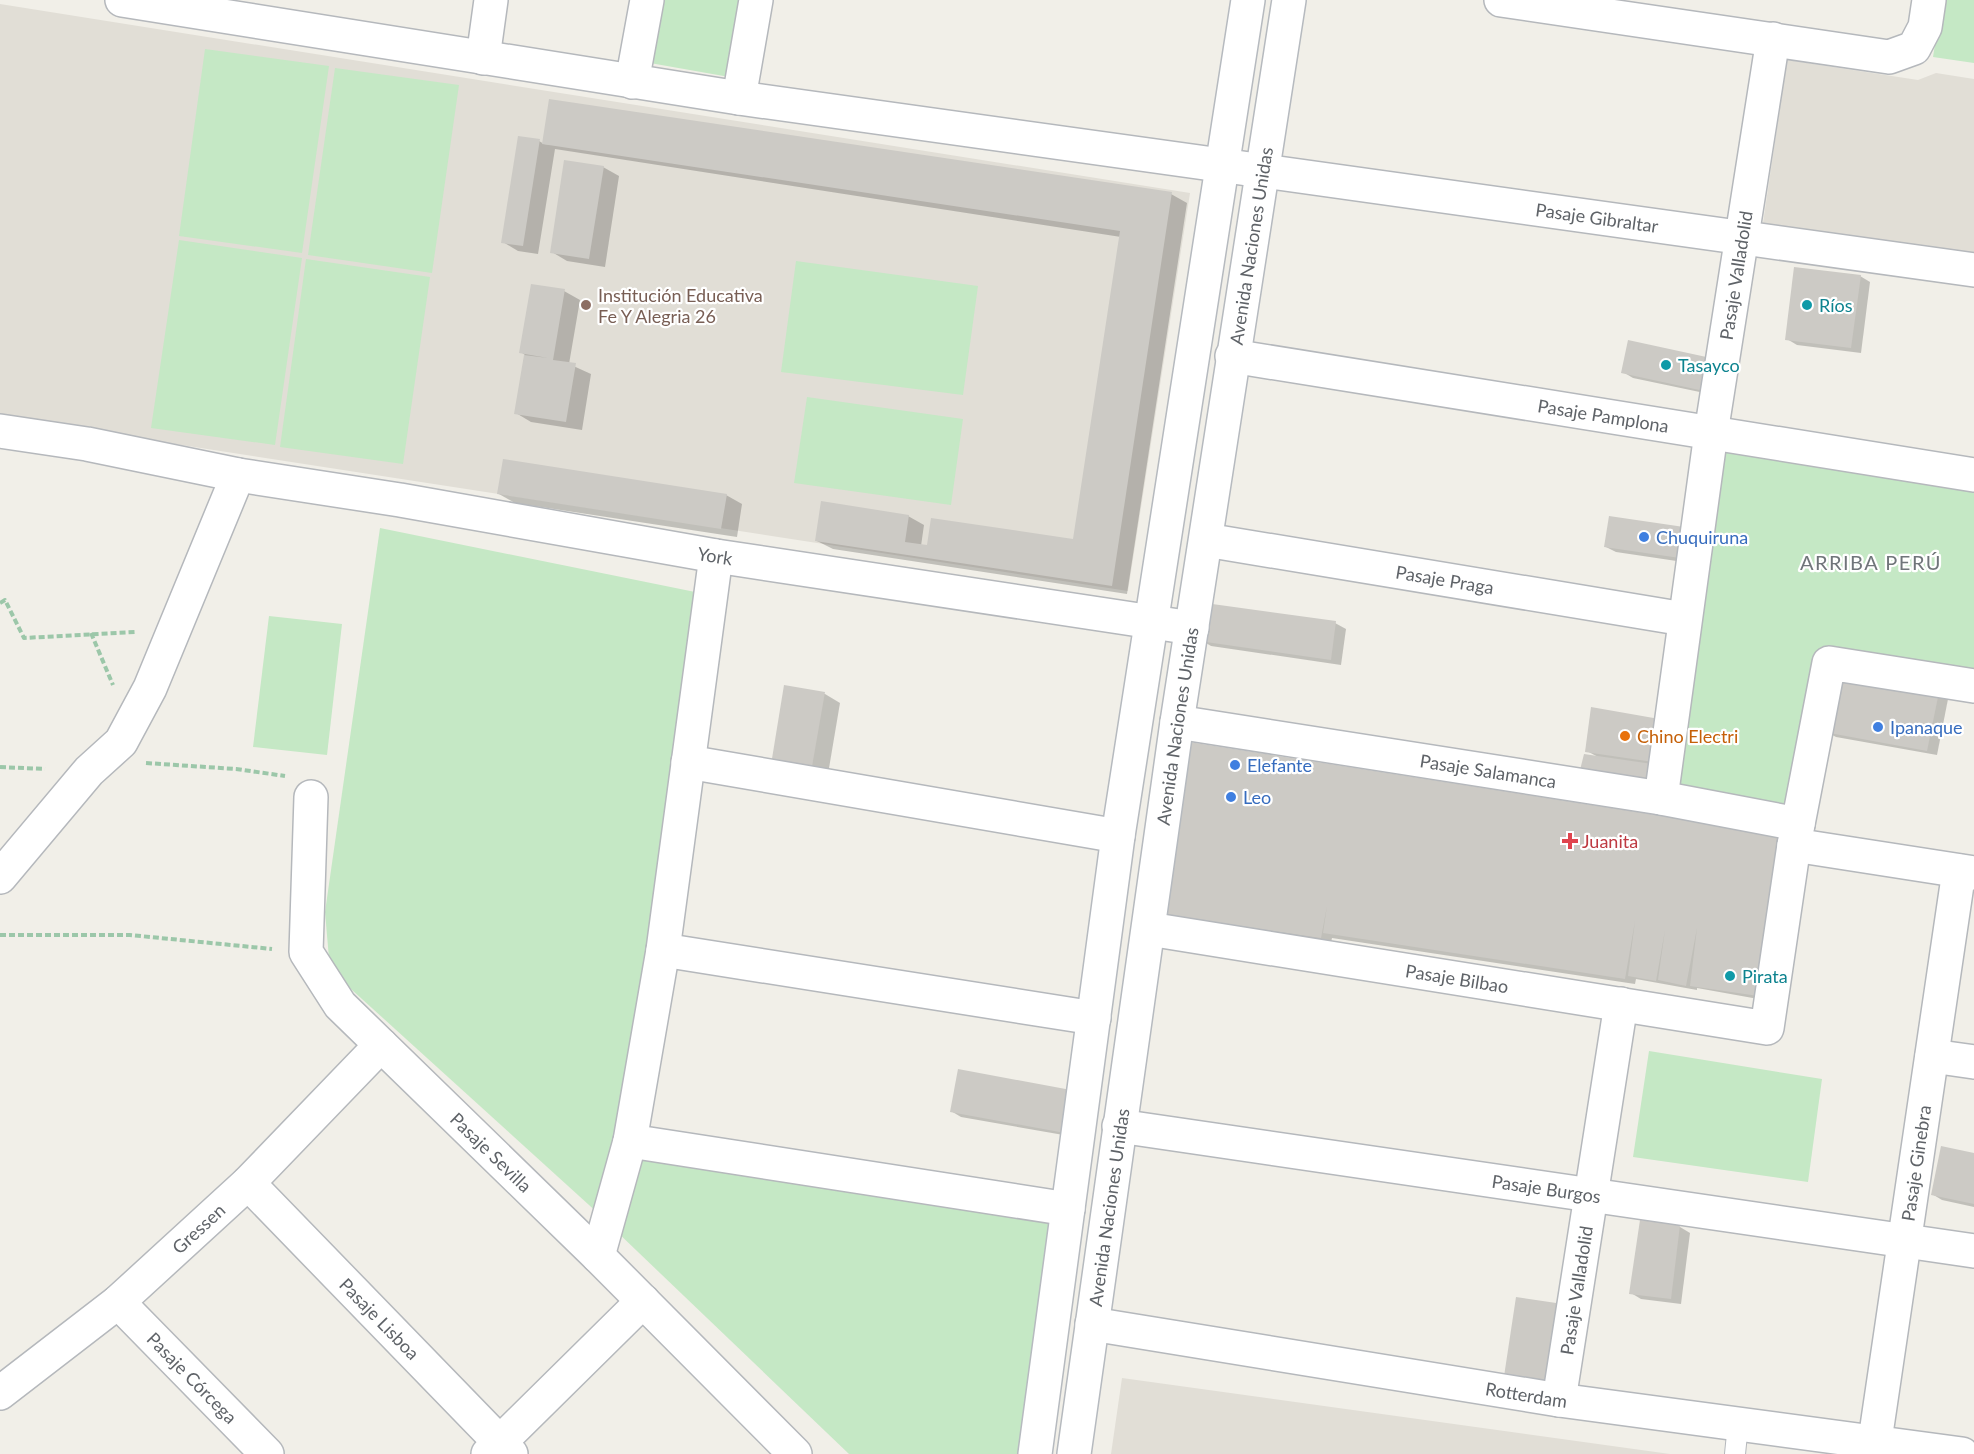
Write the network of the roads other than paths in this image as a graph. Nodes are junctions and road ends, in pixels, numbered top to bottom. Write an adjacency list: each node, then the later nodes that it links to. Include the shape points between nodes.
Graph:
1 (122, 0): 9 (street, Pasaje Gibraltar)
2 (491, 0): 11 (street)
3 (647, 0): 12 (street)
4 (756, 0): 13 (street)
5 (1248, 0): 14 (street)
6 (1289, 0): 15 (street, Avenida Naciones Unidas)
7 (1502, 0): 10 (street)
8 (1929, 0): 10 (street, via 1925,27 1914,48 1889,57)
9 (267, 11): 11 (street, Pasaje Gibraltar)
10 (1773, 39): 16 (street, Pasaje Valladolid)
11 (483, 58): 12 (street, Pasaje Gibraltar)
12 (632, 82): 13 (street, Pasaje Gibraltar)
13 (739, 98): 14 (street, Pasaje Gibraltar)
14 (1221, 167): 15 (street, Pasaje Gibraltar); 26 (street)
15 (1261, 170): 16 (street, Pasaje Gibraltar); 18 (street, Avenida Naciones Unidas)
16 (1742, 236): 17 (street, Pasaje Gibraltar); 20 (street, Pasaje Valladolid)
17 (1974, 270)
18 (1232, 356): 20 (street, Pasaje Pamplona); 23 (street, Avenida Naciones Unidas)
19 (0, 431): 21 (street, York, via 87,444)
20 (1711, 433): 22 (street, Pasaje Pamplona); 25 (street, Pasaje Valladolid)
21 (238, 475): 24 (street, York); 36 (street, via 150,688 121,742 89,771)
22 (1974, 475)
23 (1206, 540): 25 (street, Pasaje Praga); 27 (street, Avenida Naciones Unidas)
24 (716, 556): 26 (street, York); 30 (street)
25 (1684, 618): 32 (street, Pasaje Valladolid)
26 (1150, 622): 27 (street, York); 34 (street)
27 (1192, 628): 29 (street, Avenida Naciones Unidas)
28 (1974, 686): 33 (street, via 1829,663)
29 (1177, 722): 32 (street, Pasaje Salamanca); 37 (street, Avenida Naciones Unidas)
30 (688, 762): 34 (street); 38 (street)
31 (311, 796): 41 (street, Pasaje Sevilla, via 306,952 340,1005)
32 (1661, 798): 33 (street, Pasaje Salamanca)
33 (1796, 835): 35 (street, Pasaje Salamanca); 39 (street, Pasaje Bilbao, via 1767,1028)
34 (1118, 836): 40 (street)
35 (1966, 872): 42 (street, Pasaje Ginebra)
36 (0, 877)
37 (1149, 929): 39 (street, Pasaje Bilbao); 44 (street, Avenida Naciones Unidas)
38 (663, 950): 40 (street); 45 (street)
39 (1621, 1004): 47 (street, Pasaje Valladolid)
40 (1094, 1018): 48 (street)
41 (381, 1045): 46 (street, Gressen); 51 (street, Pasaje Sevilla)
42 (1932, 1056): 43 (street); 49 (street, Pasaje Ginebra)
43 (1974, 1062)
44 (1119, 1126): 47 (street, Pasaje Burgos); 54 (street, Avenida Naciones Unidas)
45 (630, 1141): 48 (street); 51 (street)
46 (248, 1183): 53 (street, Gressen); 59 (street, Pasaje Lisboa)
47 (1591, 1194): 49 (street, Pasaje Burgos); 56 (street, Pasaje Valladolid)
48 (1068, 1209): 62 (street)
49 (1904, 1240): 50 (street, Pasaje Burgos); 58 (street, Pasaje Ginebra)
50 (1974, 1251)
51 (598, 1256): 52 (street, Pasaje Sevilla)
52 (643, 1301): 59 (street); 61 (street, Pasaje Sevilla)
53 (118, 1302): 55 (street, Gressen); 60 (street, Pasaje Córcega)
54 (1092, 1324): 56 (street, Rotterdam); 63 (street, Avenida Naciones Unidas)
55 (0, 1393)
56 (1559, 1400): 57 (street, Rotterdam)
57 (1737, 1439): 58 (street, Rotterdam)
58 (1874, 1447): 64 (street, Rotterdam)
59 (499, 1450)
60 (267, 1454)
61 (795, 1454)
62 (1035, 1454)
63 (1074, 1454)
64 (1962, 1454)

